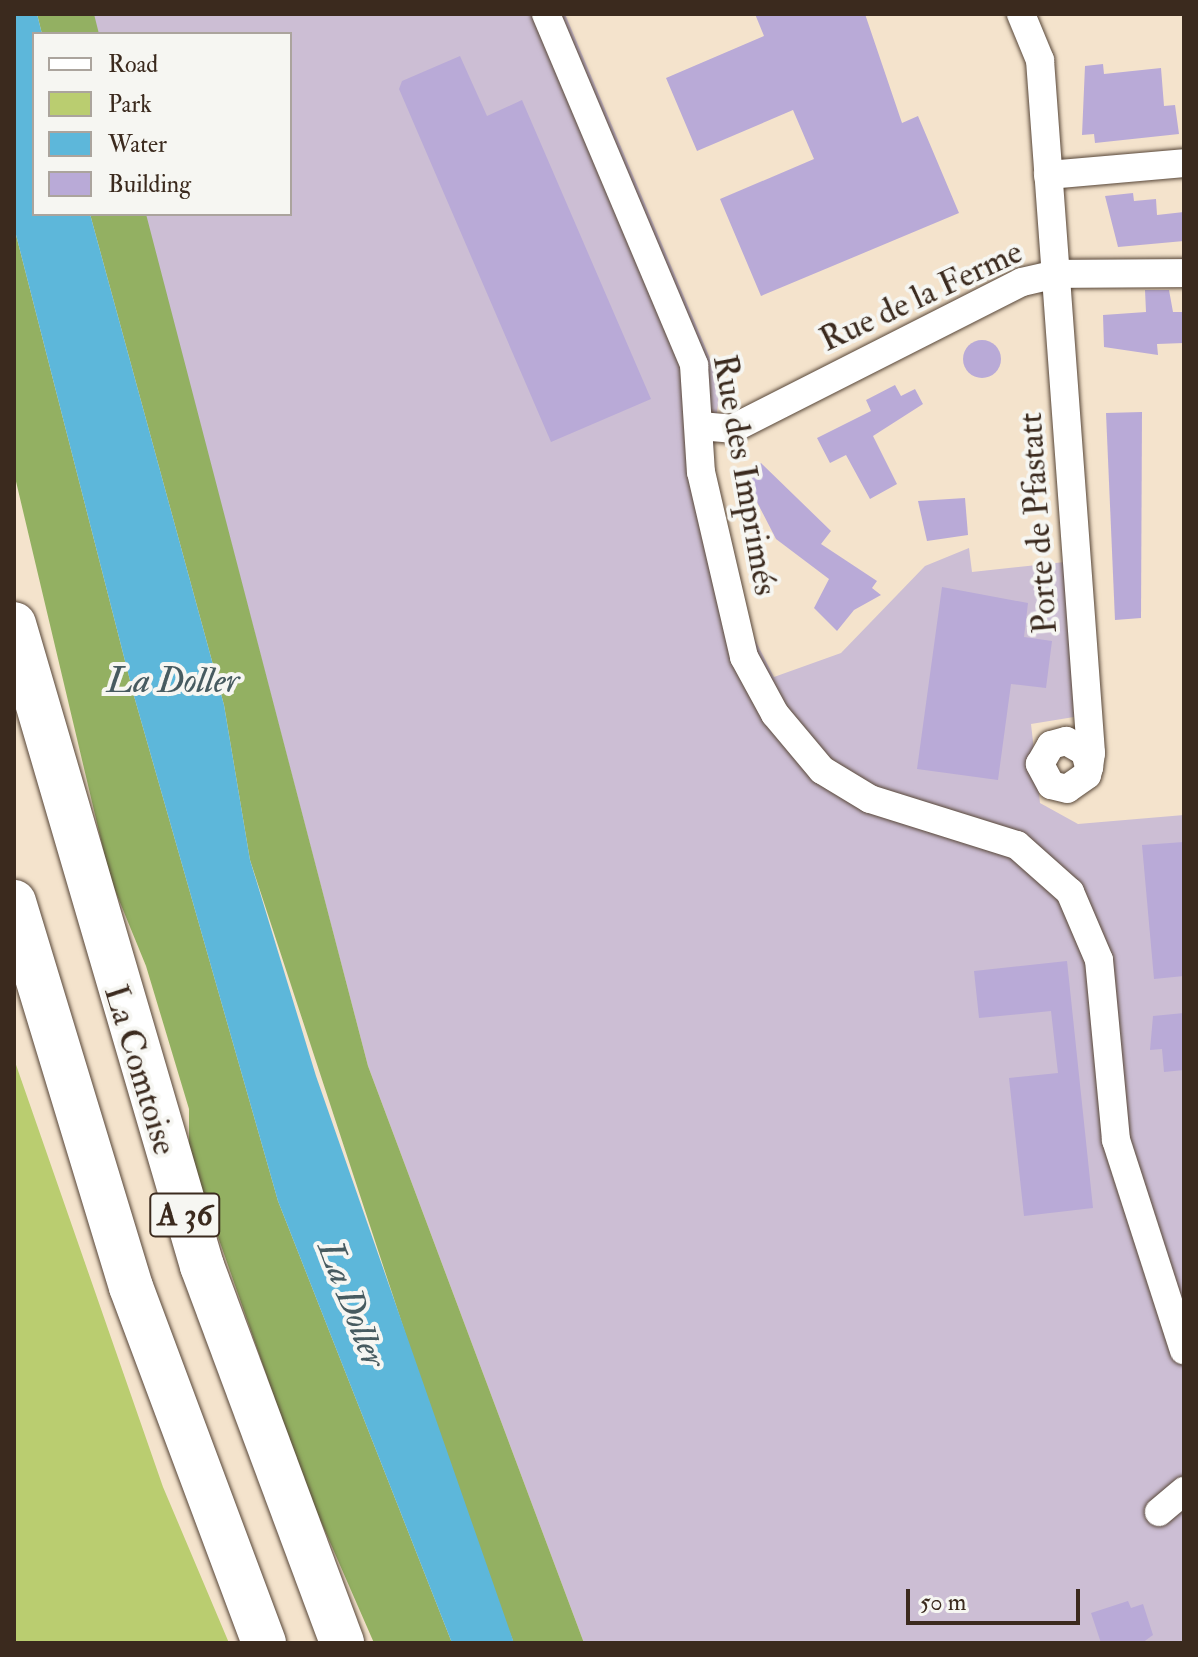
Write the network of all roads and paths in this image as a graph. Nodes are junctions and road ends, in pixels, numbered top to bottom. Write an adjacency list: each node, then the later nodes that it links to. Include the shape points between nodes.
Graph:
1 (546, 14): 7 (street, Rue des Imprimés, via 694,365)
2 (1021, 14): 4 (street, Porte de Pfastatt, via 1040,60)
3 (1184, 163): 4 (street)
4 (1048, 175): 6 (street, Porte de Pfastatt)
5 (1184, 273): 6 (street, Rue de la Ferme)
6 (1056, 274): 7 (street, Rue de la Ferme, via 1022,282 732,429); 9 (street, Porte de Pfastatt)
7 (700, 426): 11 (street, Rue des Imprimés, via 701,472 726,592 744,657 775,714 822,770 870,799 1017,845 1070,892 1089,927 1099,960 1116,1140)
8 (14, 624): 15 (highway, La Comtoise / A 36, via 202,1266)
9 (1089, 767)
10 (14, 902): 14 (highway, A 36, via 131,1287)
11 (1184, 1350)
12 (1184, 1491): 13 (street)
13 (1159, 1512)
14 (264, 1643)
15 (342, 1643)

